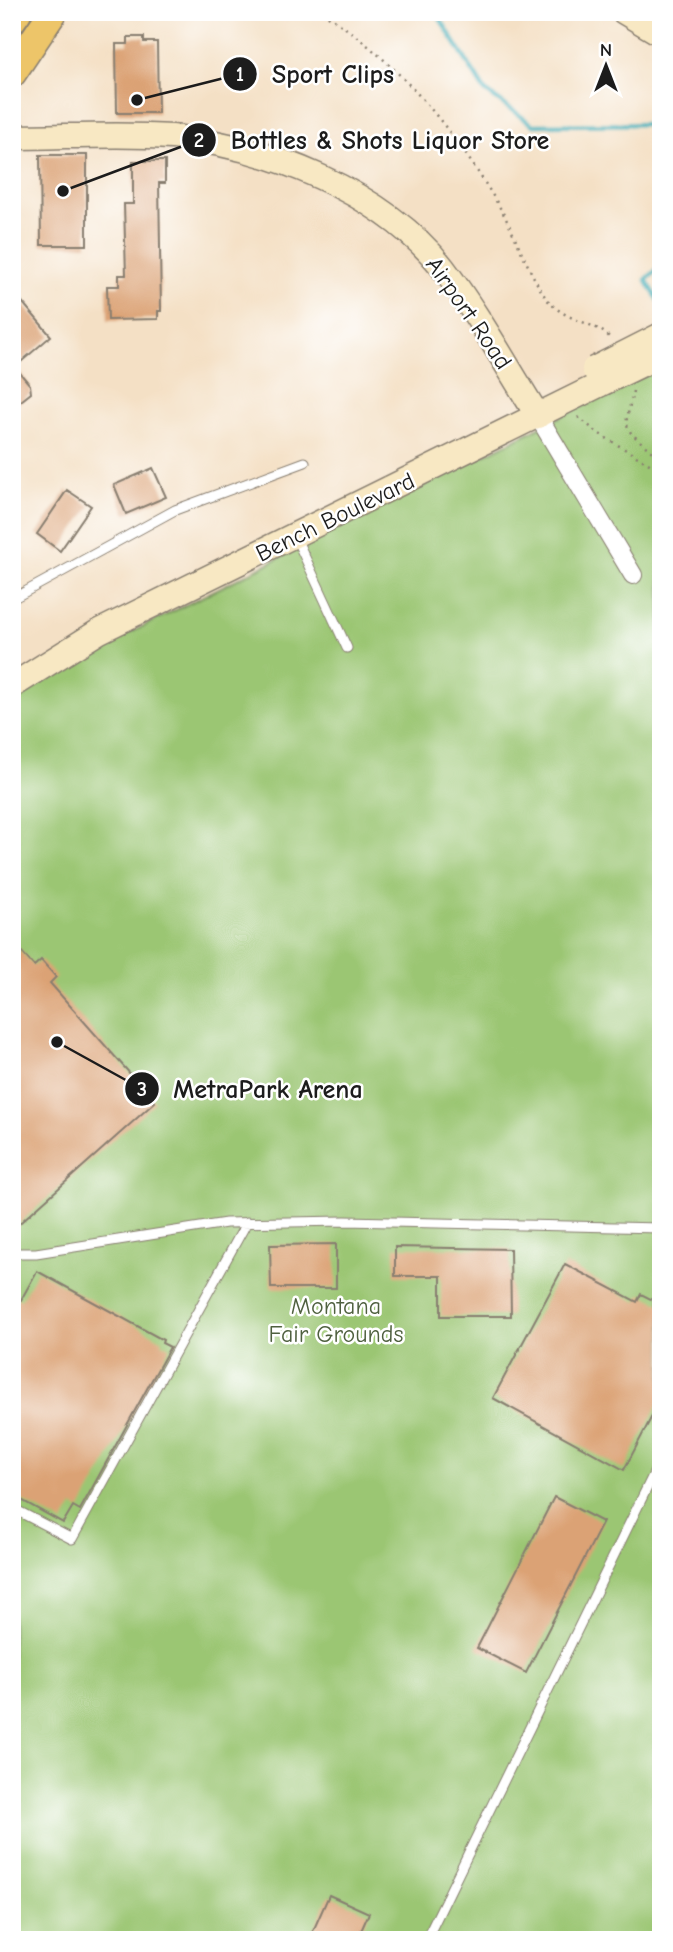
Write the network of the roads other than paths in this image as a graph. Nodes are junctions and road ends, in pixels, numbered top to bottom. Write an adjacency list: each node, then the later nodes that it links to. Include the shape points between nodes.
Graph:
1 (17, 12): 4 (main road)
2 (53, 12): 6 (main road)
3 (624, 12): 5 (main road)
4 (12, 19)
5 (661, 34)
6 (12, 74)
7 (16, 137): 11 (main road, Airport Road, via 204,141 268,157 343,190 401,226 442,267)
8 (661, 335): 10 (main road, bridge)
9 (661, 355): 10 (main road, bridge)
10 (598, 377): 11 (main road); 11 (main road, via 573,398)
11 (533, 409): 13 (main road); 14 (street, Airport Road)
12 (305, 462): 15 (lane, via 175,510)
13 (293, 531): 16 (lane); 17 (main road, via 101,615); 18 (main road, Bench Boulevard, via 98,632)
14 (633, 575)
15 (12, 599)
16 (347, 648)
17 (12, 667)
18 (12, 686)
19 (247, 1222): 20 (lane); 21 (lane); 23 (lane, via 72,1539)
20 (661, 1228)
21 (12, 1253)
22 (661, 1459): 24 (lane)
23 (12, 1508)
24 (426, 1940)

